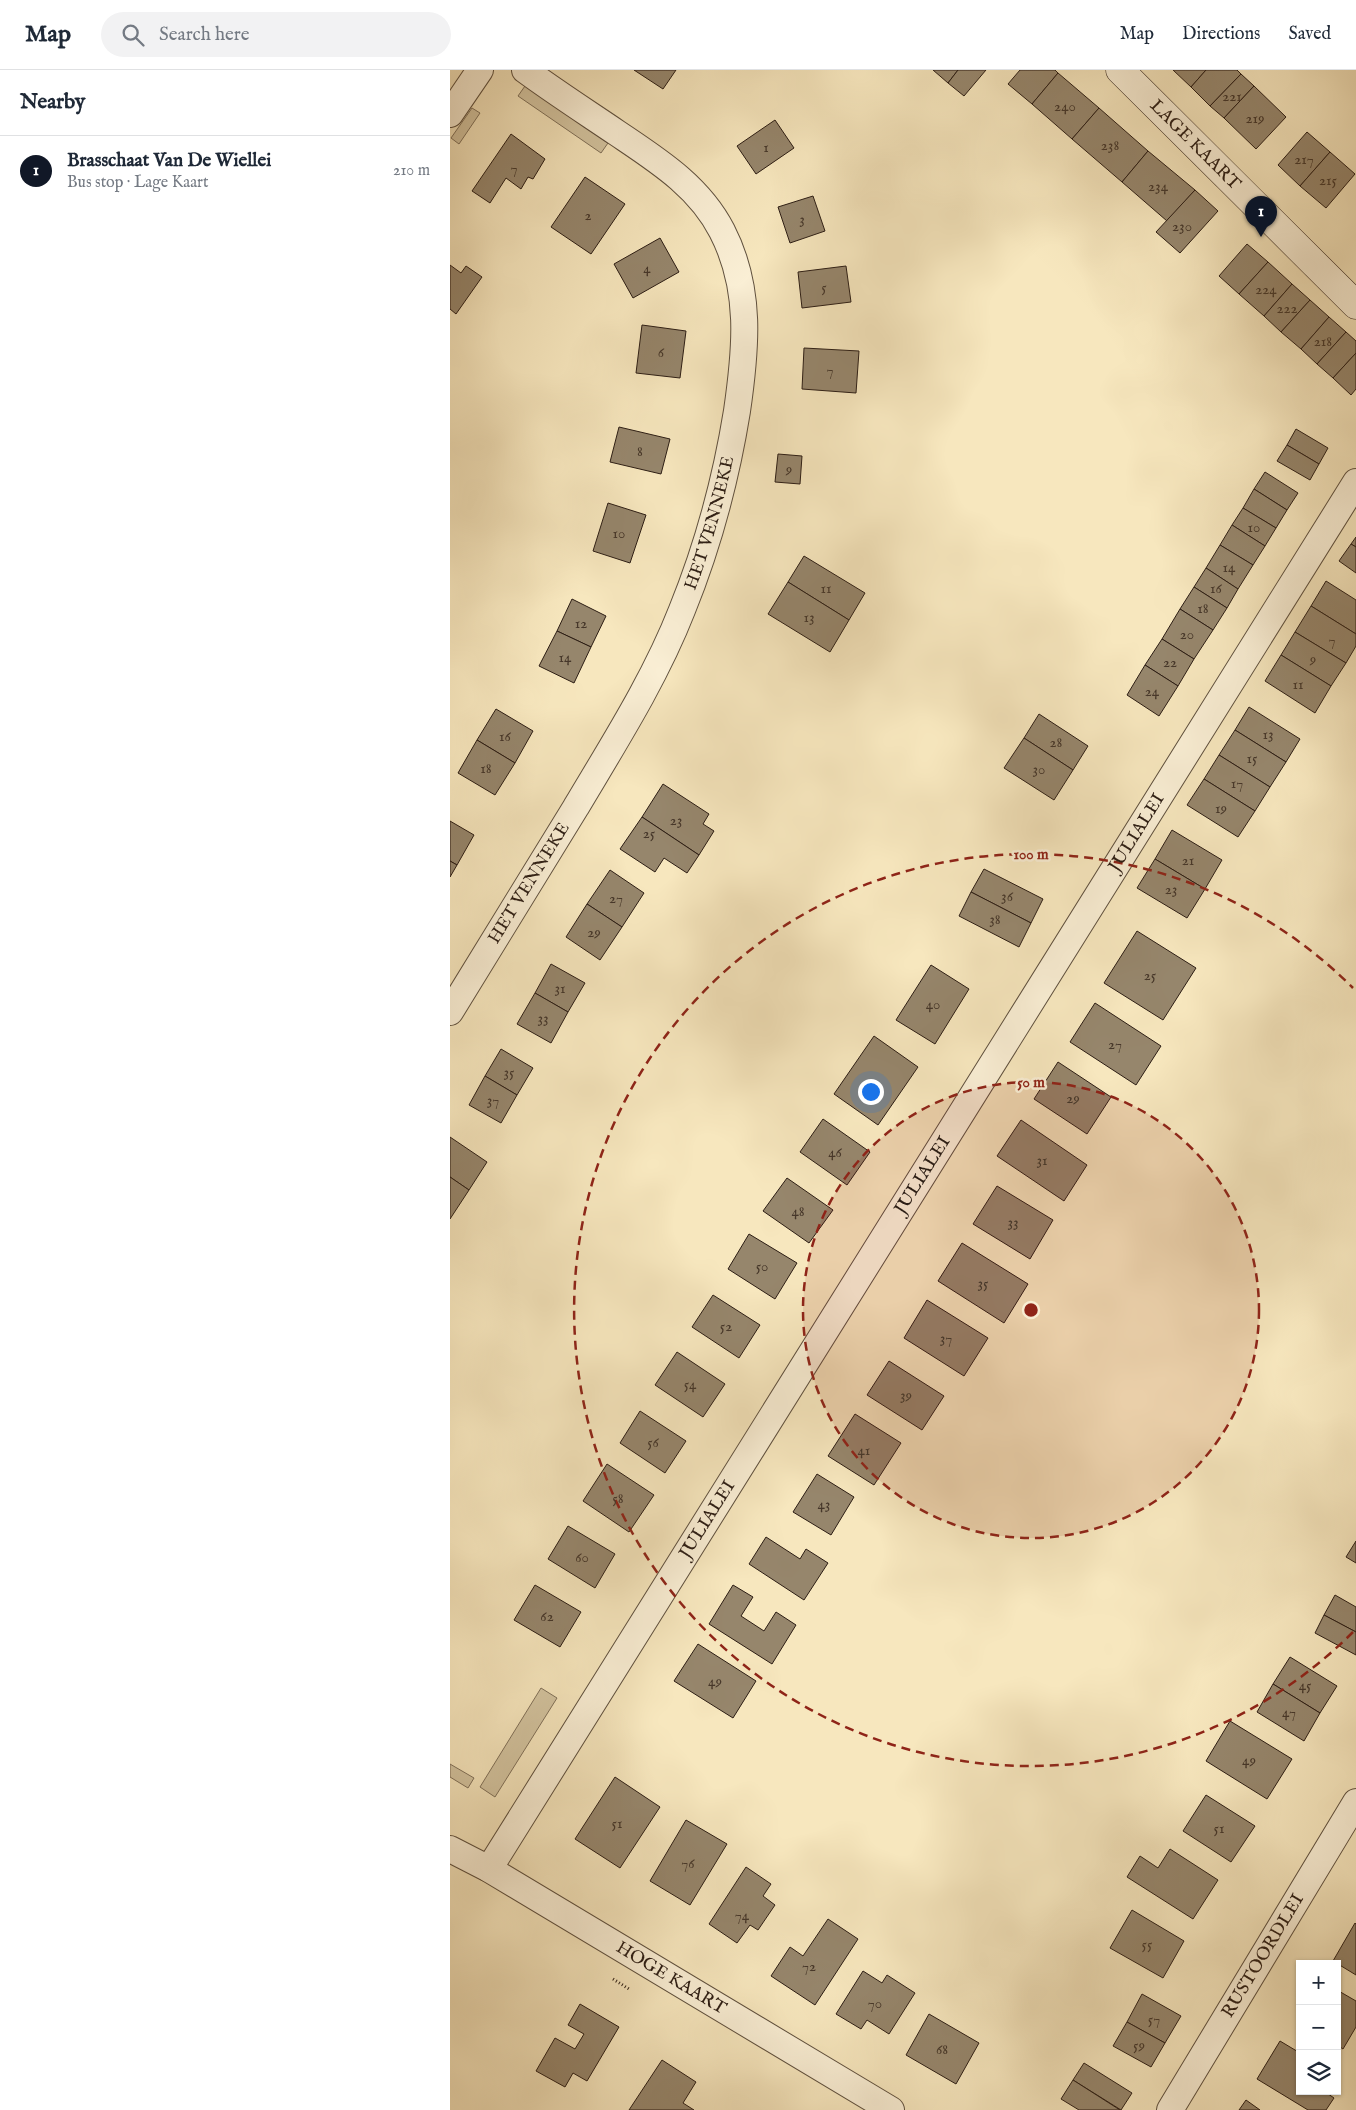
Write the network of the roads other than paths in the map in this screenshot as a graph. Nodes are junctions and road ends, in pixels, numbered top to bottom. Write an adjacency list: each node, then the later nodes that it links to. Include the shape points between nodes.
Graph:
1 (480, 70): 4 (street)
2 (1120, 70): 5 (street, LAGE KAART)
3 (537, 73): 7 (street, HET VENNEKE, via 672,171 706,205 722,231 742,288 746,349 719,497 682,611 657,666 604,760)
4 (450, 114)
5 (1356, 304)
6 (1356, 482): 10 (street, JULIALEI)
7 (450, 1012)
8 (1356, 1802): 12 (street, RUSTOORDLEI)
9 (450, 1849): 10 (street, HOGE KAART)
10 (489, 1869): 11 (street, HOGE KAART)
11 (891, 2110)
12 (1170, 2110)

